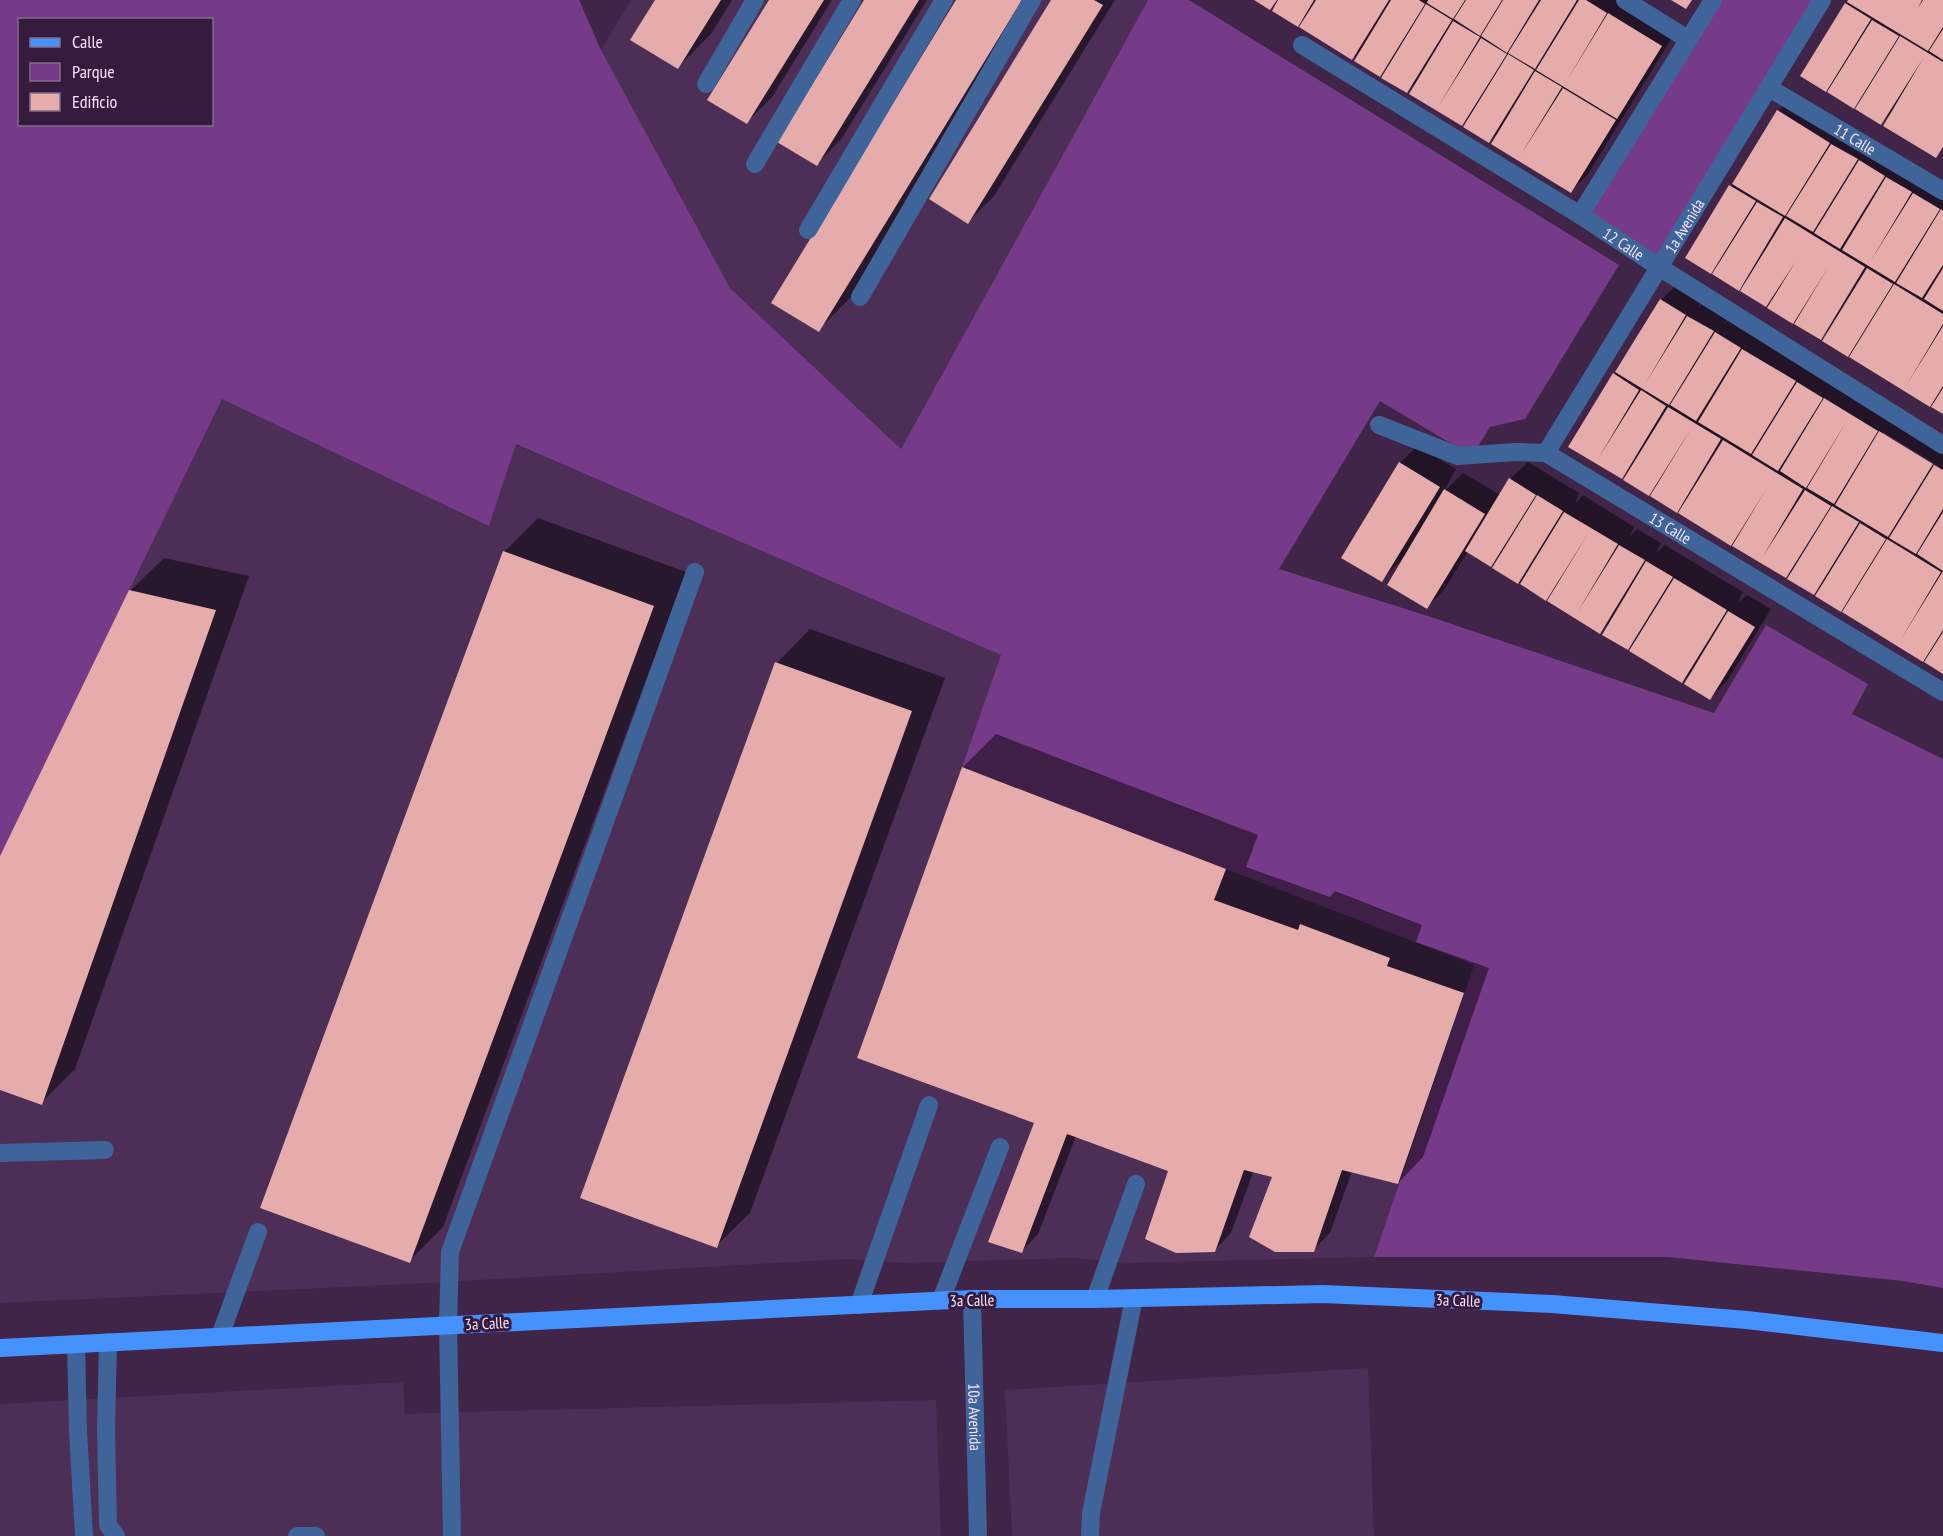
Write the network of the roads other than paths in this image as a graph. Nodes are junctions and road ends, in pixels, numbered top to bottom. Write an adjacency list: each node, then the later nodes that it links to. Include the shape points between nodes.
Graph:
1 (755, 0): 10 (street)
2 (852, 0): 12 (street)
3 (944, 0): 15 (street)
4 (1032, 0): 17 (street)
5 (1625, 0): 8 (street)
6 (1713, 0): 8 (street)
7 (1822, 0): 11 (street, 1a Avenida)
8 (1689, 40): 14 (street)
9 (1302, 45): 14 (street, 12 Calle)
10 (706, 84)
11 (1769, 88): 13 (street, 11 Calle); 16 (street, 1a Avenida)
12 (755, 164)
13 (1943, 191)
14 (1580, 215): 16 (street, 12 Calle)
15 (808, 230)
16 (1659, 267): 19 (street, 12 Calle); 20 (street, 1a Avenida)
17 (860, 297)
18 (1379, 425): 20 (street, 13 Calle, via 1458,456)
19 (1943, 445)
20 (1546, 453): 22 (street, 13 Calle)
21 (695, 572): 34 (street, via 450,1252)
22 (1943, 692)
23 (929, 1105): 33 (street)
24 (1000, 1147): 32 (street)
25 (105, 1150): 26 (street)
26 (0, 1153)
27 (1136, 1184): 31 (street)
28 (258, 1232): 35 (street)
29 (1134, 1298): 31 (main road, 3a Calle); 37 (main road, 3a Calle, via 1323,1294 1552,1304 1747,1320); 46 (street, via 1091,1513)
30 (972, 1299): 31 (main road, 3a Calle); 32 (main road, 3a Calle); 45 (street, 10a Avenida)
31 (1095, 1299)
32 (941, 1300): 33 (main road, 3a Calle)
33 (859, 1305): 34 (main road, 3a Calle)
34 (448, 1325): 35 (main road, 3a Calle); 44 (street)
35 (220, 1336): 36 (main road, 3a Calle)
36 (108, 1342): 38 (main road, 3a Calle); 41 (street, via 108,1525)
37 (1943, 1343)
38 (76, 1344): 39 (main road, 3a Calle); 40 (street)
39 (0, 1348)
40 (84, 1536)
41 (116, 1536)
42 (297, 1536): 43 (street)
43 (316, 1536)
44 (452, 1536)
45 (978, 1536)
46 (1090, 1536)

